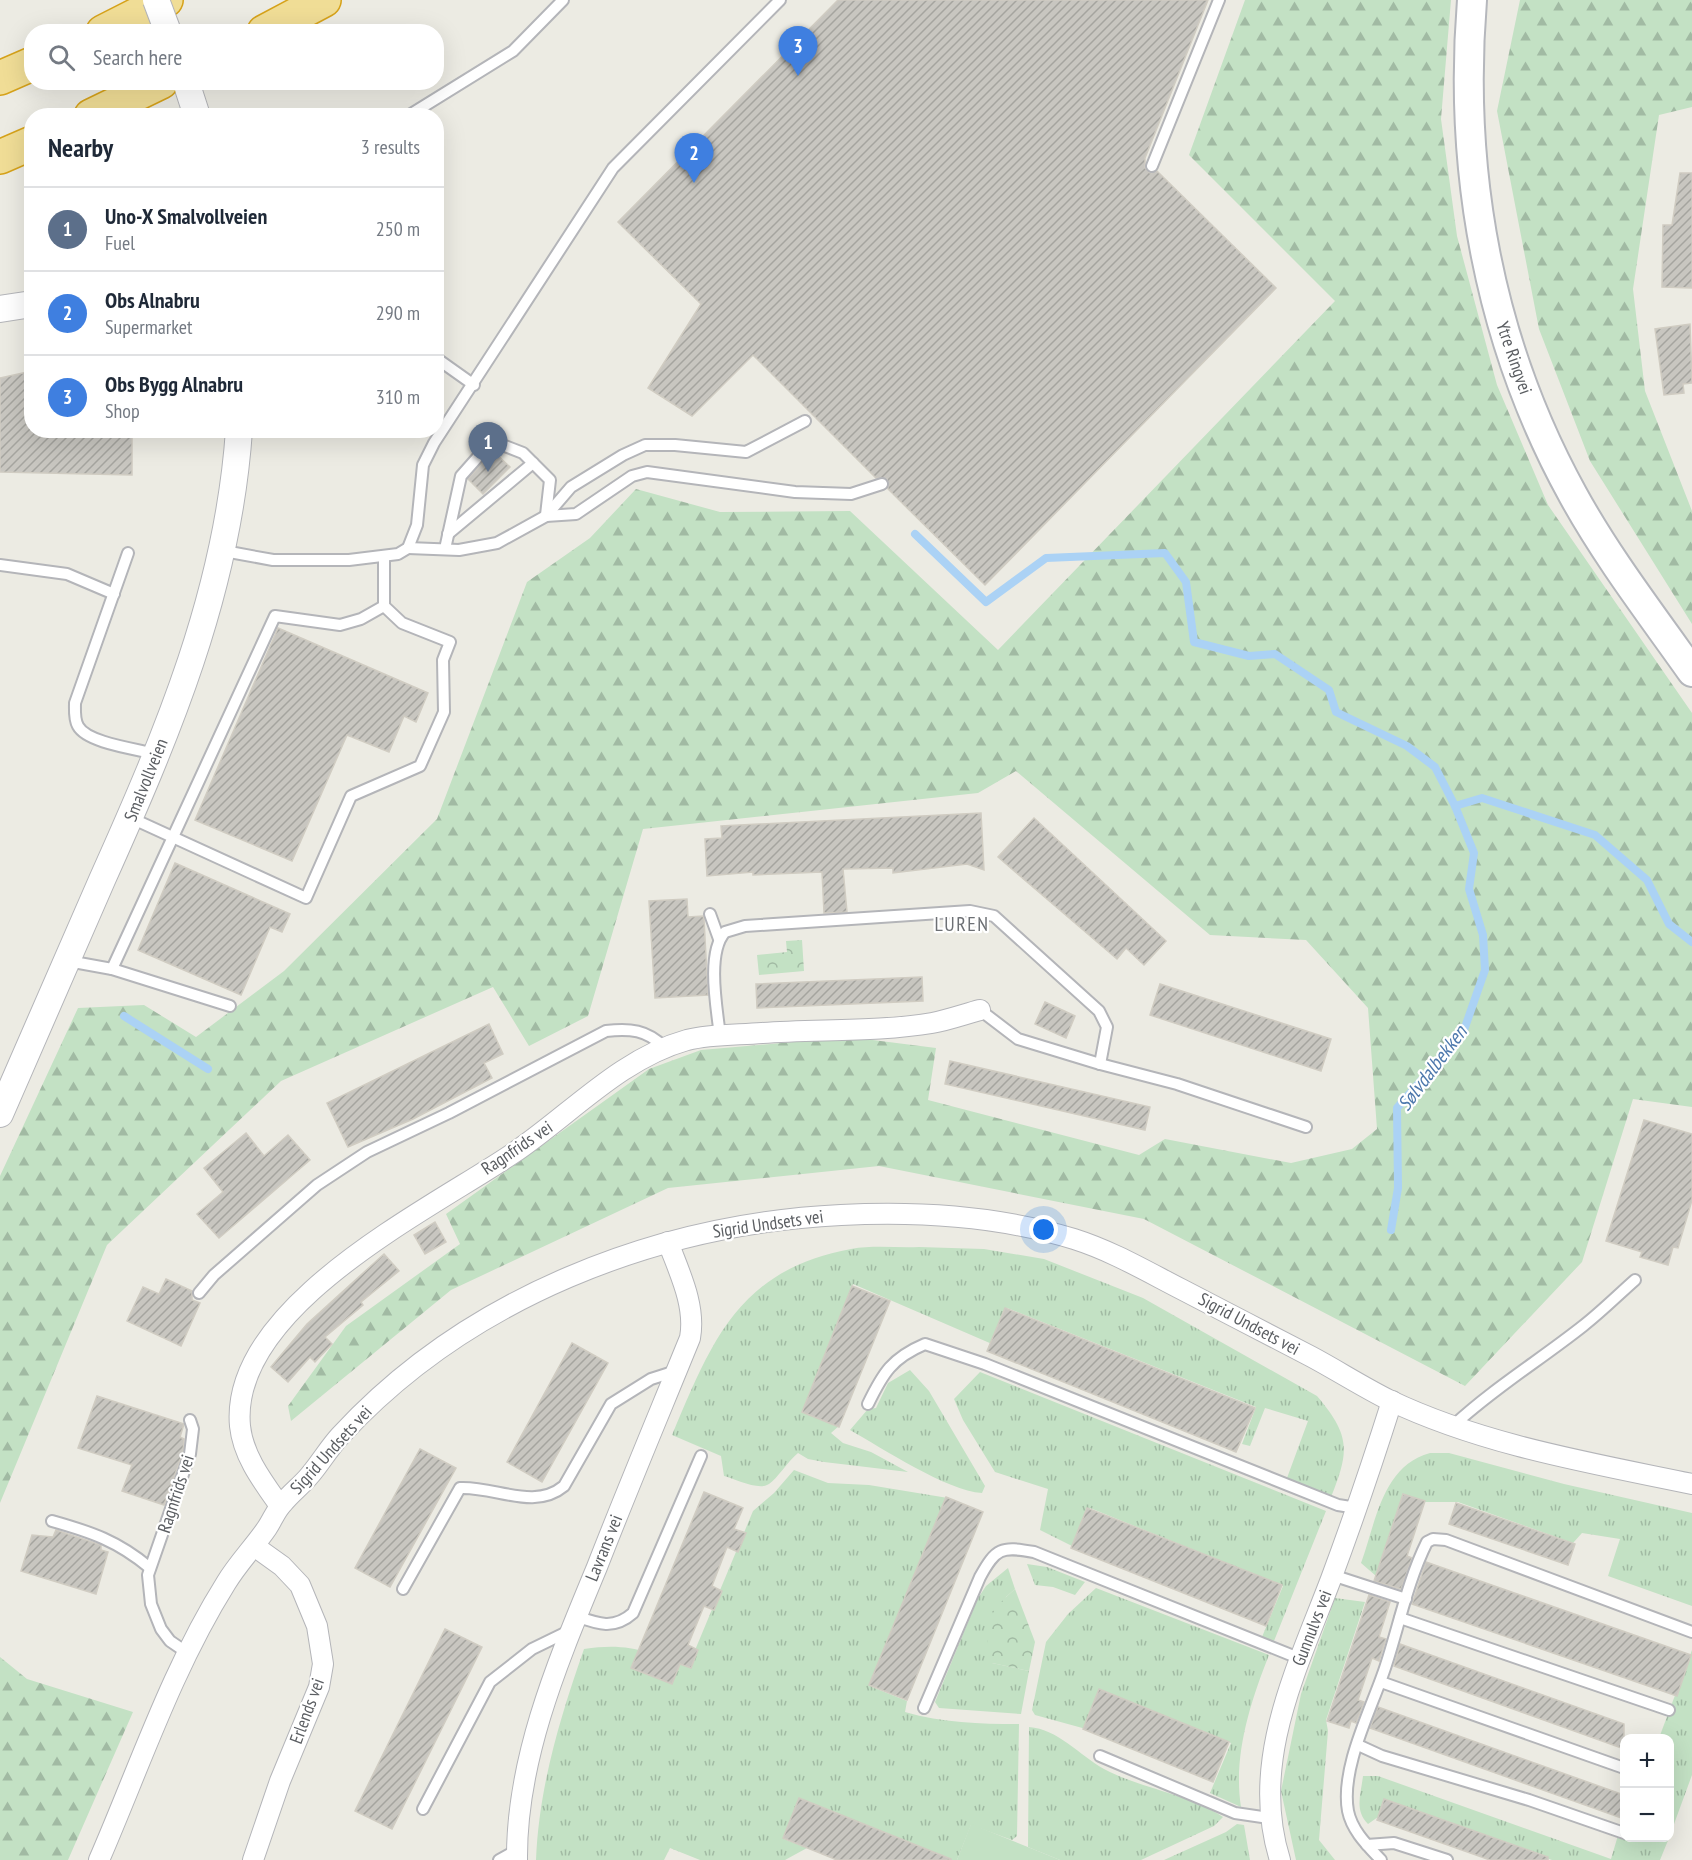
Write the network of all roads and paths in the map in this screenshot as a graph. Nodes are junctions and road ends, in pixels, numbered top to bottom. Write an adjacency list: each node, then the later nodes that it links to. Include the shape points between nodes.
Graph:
1 (324, 0): 8 (highway)
2 (563, 0): 15 (lane, via 513,51)
3 (780, 0): 22 (lane, via 613,168)
4 (1219, 0): 18 (lane)
5 (1472, 0): 39 (main road, Ytre Ringvei, via 1468,85 1471,159 1488,271 1510,351 1540,429 1573,496)
6 (162, 7): 7 (highway)
7 (121, 24)
8 (279, 24)
9 (24, 68): 10 (highway)
10 (0, 78)
11 (144, 90): 13 (highway)
12 (189, 90): 14 (street)
13 (107, 108)
14 (194, 108)
15 (421, 108)
16 (24, 146): 17 (highway)
17 (0, 157)
18 (1152, 166)
19 (24, 305): 20 (street)
20 (0, 309)
21 (444, 362): 22 (lane)
22 (477, 381): 24 (lane)
23 (806, 421): 29 (lane, via 746,452 645,446 571,487)
24 (444, 432)
25 (238, 438): 33 (street, Smalvollveien)
26 (440, 438): 31 (lane, via 423,465 420,514)
27 (533, 463): 29 (lane, via 550,480); 30 (lane); 30 (lane, via 523,453 492,441 461,476)
28 (882, 484): 29 (lane, via 850,494 795,492 647,472 628,478 576,514)
29 (546, 516): 32 (lane, via 497,543)
30 (448, 534): 32 (lane)
31 (408, 548): 32 (lane); 35 (lane)
32 (445, 549)
33 (224, 551): 35 (lane, via 273,560); 40 (street, Smalvollveien, via 190,669)
34 (128, 553): 37 (lane)
35 (384, 557): 38 (lane)
36 (0, 565): 37 (lane, via 68,574)
37 (114, 594): 40 (lane, via 75,703 75,715 78,726 91,737)
38 (384, 606): 42 (lane, via 340,625 274,616); 42 (lane, via 402,623 450,642 442,660 444,712 420,766 351,796 306,898)
39 (1692, 672)
40 (156, 754): 41 (street, Smalvollveien)
41 (131, 818): 42 (lane); 45 (street, Smalvollveien)
42 (174, 836): 46 (lane)
43 (710, 914): 44 (lane)
44 (718, 939): 49 (lane, via 715,982); 51 (lane, via 725,932 745,926 942,911 988,913 1035,950 1099,1011 1107,1027)
45 (67, 961): 46 (lane); 52 (street, Smalvollveien)
46 (112, 969): 47 (lane)
47 (230, 1006)
48 (980, 1010): 49 (street, Ragnfrids vei, via 932,1023); 51 (lane, via 1018,1039)
49 (720, 1036): 50 (street, Ragnfrids vei)
50 (664, 1047): 56 (lane, via 640,1031 606,1031 367,1152 317,1185 214,1275); 64 (street, Ragnfrids vei, via 612,1078 511,1154 374,1240 297,1306 265,1344 244,1386 240,1428 251,1460)
51 (1100, 1064): 53 (lane, via 1177,1084)
52 (0, 1114)
53 (1306, 1127)
54 (668, 1242): 57 (street, Lavrans vei, via 686,1293 692,1325); 58 (street, Sigrid Undsets vei, via 761,1222 882,1213 982,1219 1032,1228 1079,1241 1132,1263); 64 (street, Sigrid Undsets vei, via 583,1271 479,1324 366,1410)
55 (1635, 1280): 61 (lane)
56 (199, 1293)
57 (676, 1371): 70 (lane, via 651,1379 611,1404 564,1486 556,1493 533,1498 460,1488); 73 (street, Lavrans vei)
58 (1392, 1401): 61 (street, Sigrid Undsets vei); 65 (street, Gunnulvs vei)
59 (868, 1404): 65 (lane, via 882,1376 902,1354 925,1344 985,1364 1338,1505)
60 (190, 1420): 68 (lane, Ragnfrids vei, via 190,1454)
61 (1454, 1425): 63 (street, Sigrid Undsets vei, via 1545,1452)
62 (701, 1456): 73 (lane, via 633,1613 622,1623)
63 (1692, 1484)
64 (280, 1506): 67 (street, Sigrid Undsets vei)
65 (1357, 1508): 69 (street, Gunnulvs vei)
66 (52, 1521): 68 (lane, via 121,1545)
67 (254, 1546): 75 (street, Sigrid Undsets vei, via 228,1580); 89 (street, Erlends vei, via 300,1585 317,1626 323,1664 319,1687 280,1781)
68 (150, 1568): 75 (lane, Ragnfrids vei, via 148,1587 161,1629)
69 (1332, 1575): 71 (lane); 76 (street, Gunnulvs vei)
70 (403, 1589)
71 (1406, 1599): 72 (lane); 74 (lane, via 1427,1542 1438,1538)
72 (1400, 1617): 77 (lane); 79 (lane)
73 (574, 1623): 83 (lane, via 490,1682); 87 (street, Lavrans vei, via 534,1740)
74 (1692, 1632)
75 (189, 1654): 88 (street, Sigrid Undsets vei)
76 (1301, 1659): 78 (lane, via 1034,1552 1009,1548 991,1557 980,1577); 84 (street, Gunnulvs vei, via 1281,1710 1270,1769)
77 (1381, 1682): 80 (lane); 82 (lane)
78 (924, 1708)
79 (1669, 1710)
80 (1358, 1745): 85 (lane); 86 (lane, via 1348,1787 1348,1810 1357,1833)
81 (1100, 1756): 84 (lane, via 1235,1814)
82 (1620, 1767)
83 (423, 1809)
84 (1269, 1818): 91 (street, Gunnulvs vei)
85 (1620, 1832)
86 (1367, 1845): 92 (lane); 93 (lane, via 1394,1843)
87 (517, 1855): 90 (lane)
88 (99, 1860)
89 (254, 1860)
90 (499, 1860)
91 (1280, 1860)
92 (1381, 1860)
93 (1447, 1860)

